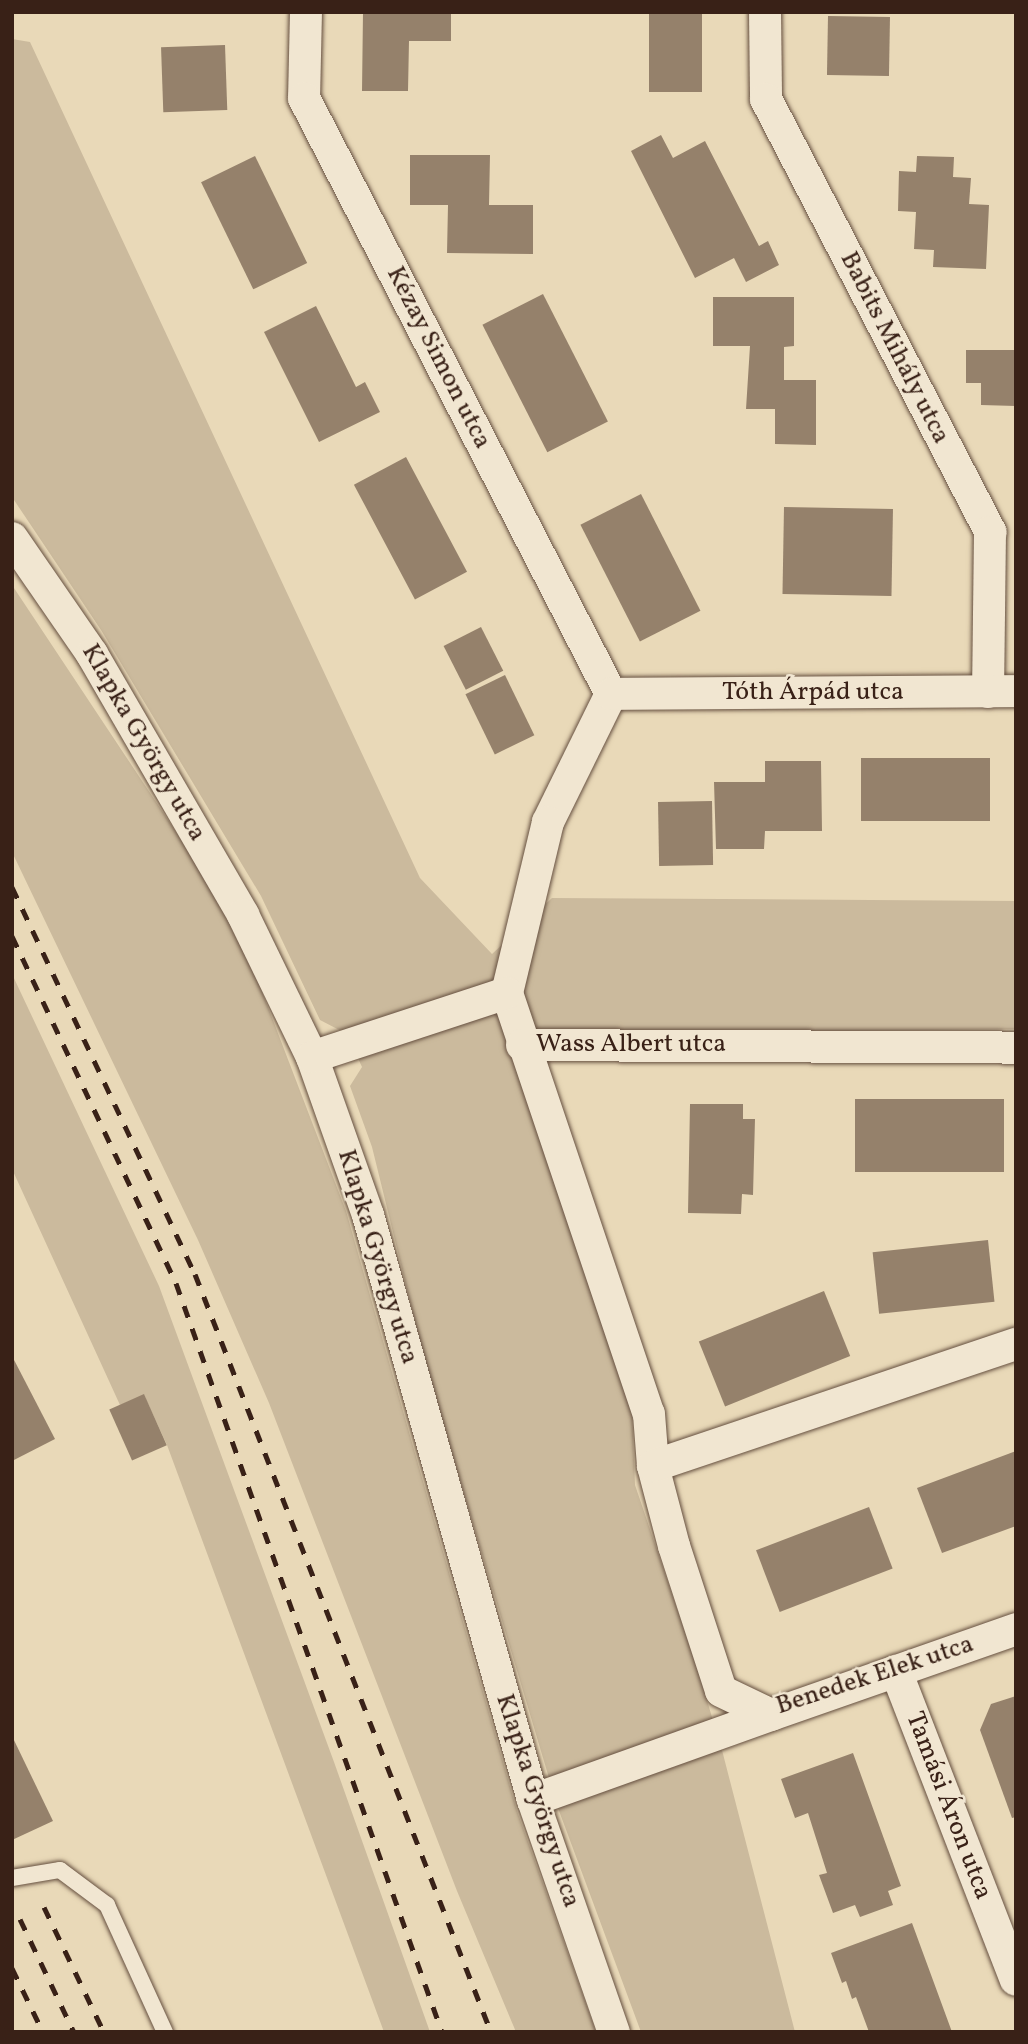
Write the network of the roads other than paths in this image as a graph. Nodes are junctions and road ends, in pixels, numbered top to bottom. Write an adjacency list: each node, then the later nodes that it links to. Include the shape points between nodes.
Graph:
1 (306, 12): 5 (street, Kézay Simon utca, via 304,98)
2 (765, 12): 4 (street, Babits Mihály utca, via 766,99 990,532)
3 (12, 538): 9 (street, Klapka György utca, via 92,654 223,880)
4 (1002, 692): 5 (street, Tóth Árpád utca)
5 (611, 694): 6 (street, via 548,822)
6 (507, 993): 7 (street); 9 (street)
7 (522, 1045): 8 (street, Wass Albert utca); 11 (street, Wass Albert utca, via 649,1414)
8 (1016, 1048)
9 (312, 1057): 16 (street, Klapka György utca, via 368,1215)
10 (1016, 1344): 11 (street)
11 (653, 1466): 12 (street, Wass Albert utca)
12 (674, 1546): 15 (street, Benedek Elek utca, via 721,1691)
13 (1016, 1629): 14 (street, Benedek Elek utca)
14 (896, 1671): 15 (street, Benedek Elek utca); 18 (street, Tamási Áron utca)
15 (771, 1715): 16 (street)
16 (533, 1800): 20 (street, Klapka György utca)
17 (12, 1878): 19 (lane, via 60,1870 107,1906)
18 (1016, 1980)
19 (165, 2032)
20 (614, 2032)

